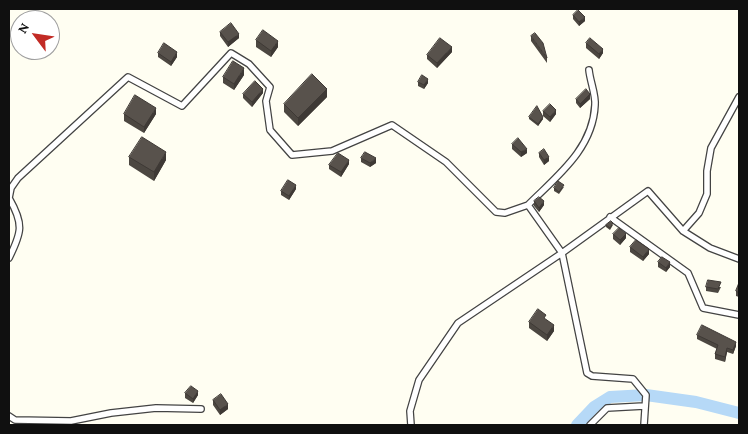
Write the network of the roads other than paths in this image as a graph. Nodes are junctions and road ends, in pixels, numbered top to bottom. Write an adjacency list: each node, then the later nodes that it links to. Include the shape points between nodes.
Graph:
1 (589, 70): 4 (street, via 596,102 584,146)
2 (739, 97): 6 (street, via 711,148 707,194 699,213)
3 (9, 198): 4 (street, via 18,178 128,76 182,106 231,53 249,64 270,87 266,101 270,130 292,155 332,151 392,125 446,162 496,212 505,213); 8 (street, via 21,224 19,238)
4 (528, 205): 7 (street)
5 (610, 217): 6 (street, via 648,191); 7 (street); 10 (street, via 688,273 703,308)
6 (683, 231): 9 (street, via 710,248)
7 (562, 253): 11 (street, via 587,373 632,379 646,395); 14 (street, via 458,323 419,380 410,410)
8 (9, 258)
9 (739, 258)
10 (739, 315)
11 (644, 406): 15 (street, via 606,408); 16 (street)
12 (201, 409): 13 (street, via 156,408 71,421 16,420)
13 (9, 416)
14 (411, 425)
15 (590, 425)
16 (644, 425)

